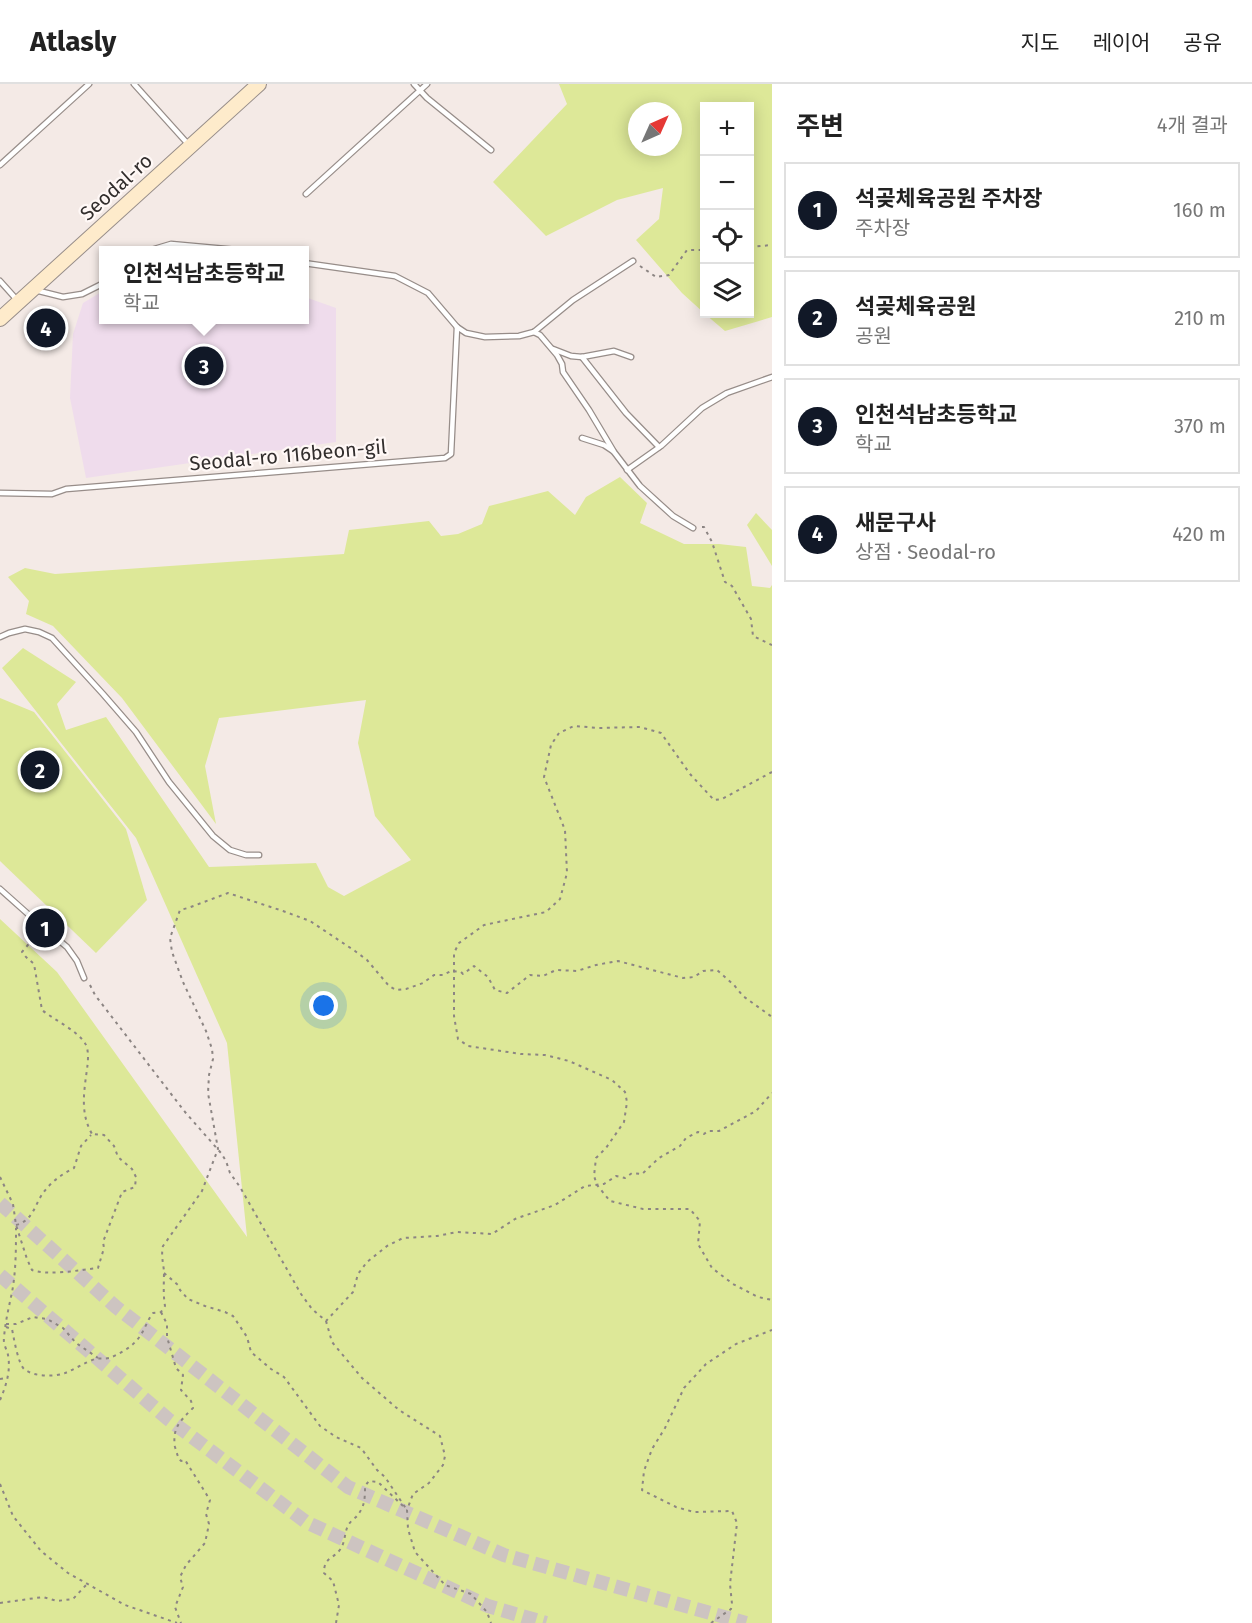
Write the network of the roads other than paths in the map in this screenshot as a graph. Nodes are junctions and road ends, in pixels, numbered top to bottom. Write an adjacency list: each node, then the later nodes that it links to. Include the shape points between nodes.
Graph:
1 (89, 84): 9 (lane)
2 (134, 84): 7 (lane)
3 (259, 84): 7 (street, Seodal-ro)
4 (414, 84): 6 (lane)
5 (427, 84): 6 (lane)
6 (420, 90): 8 (lane); 10 (lane)
7 (190, 146): 17 (street, Seodal-ro)
8 (491, 150)
9 (0, 165)
10 (306, 194)
11 (164, 246): 12 (lane)
12 (193, 246)
13 (633, 261): 21 (lane, via 573,300)
14 (309, 264): 20 (lane, via 395,276 428,293)
15 (0, 281): 18 (lane)
16 (99, 286): 17 (lane, via 63,297)
17 (32, 290): 18 (street, Seodal-ro)
18 (19, 302): 19 (street, Seodal-ro)
19 (0, 319)
20 (457, 327): 21 (lane, via 485,337); 30 (lane, Seodal-ro 116beon-gil, via 451,454 445,458 66,489 52,494)
21 (534, 332): 22 (lane)
22 (551, 348): 23 (lane); 28 (lane)
23 (582, 357): 24 (lane, via 614,351); 27 (lane)
24 (631, 357)
25 (772, 377): 27 (lane, via 727,393 702,408)
26 (582, 438): 28 (lane)
27 (659, 447): 29 (lane)
28 (614, 452): 29 (lane)
29 (627, 470): 31 (lane, via 673,516)
30 (0, 494)
31 (693, 528)
32 (0, 637): 33 (lane, via 25,629 52,638 136,732 169,782 213,836 231,850)
33 (259, 855)
34 (0, 889): 35 (lane, via 67,946)
35 (84, 978)

